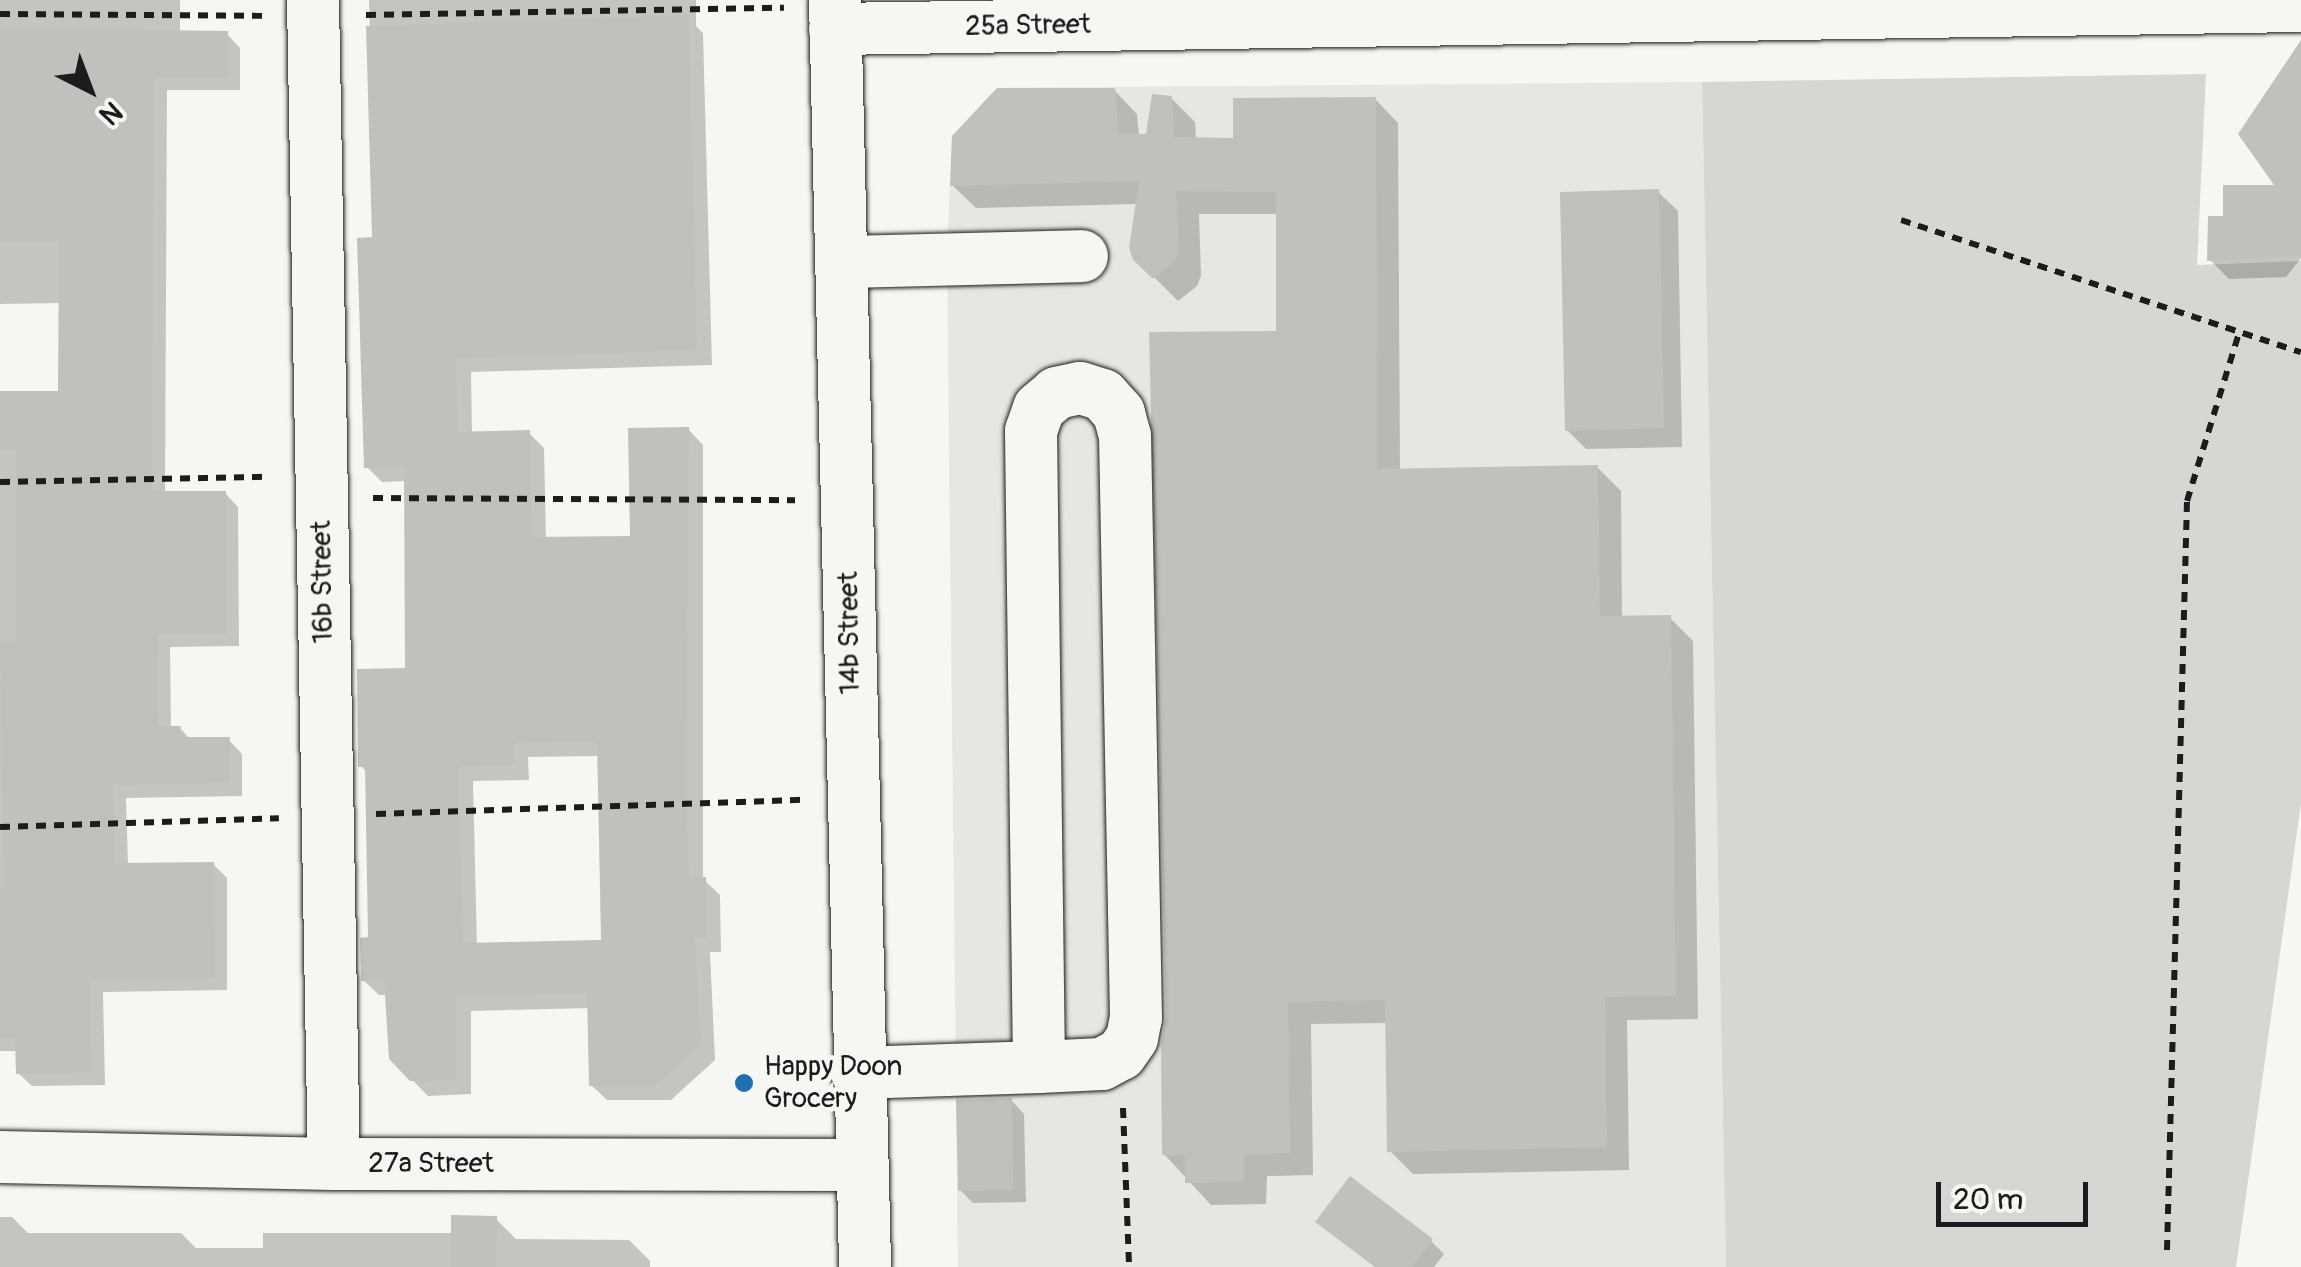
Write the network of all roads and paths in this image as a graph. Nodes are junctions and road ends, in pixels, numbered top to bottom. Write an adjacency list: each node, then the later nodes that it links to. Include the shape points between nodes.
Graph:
1 (2301, 6): 3 (street, 25a Street)
2 (313, 8): 4 (path); 5 (path); 12 (street, 16b Street)
3 (1342, 11): 4 (street, 25a Street)
4 (835, 12): 8 (street, 14b Street)
5 (0, 14)
6 (1900, 220): 9 (path)
7 (1082, 256): 8 (street)
8 (844, 262): 13 (street, 14b Street)
9 (2240, 334): 10 (path); 23 (path, via 2187,501)
10 (2301, 352)
11 (0, 482): 12 (path)
12 (322, 487): 13 (path); 15 (street, 16b Street)
13 (848, 500): 14 (street, 14b Street)
14 (852, 798): 15 (path); 19 (street, 14b Street)
15 (327, 816): 16 (path); 21 (street, 16b Street)
16 (0, 827)
17 (1121, 1054): 18 (street, via 1102,1064); 18 (street, via 1136,1018 1125,436 1119,412 1103,395 1080,388 1057,392 1039,408 1031,431); 25 (path)
18 (1039, 1067): 19 (street)
19 (857, 1072): 22 (street, 14b Street)
20 (0, 1158): 21 (street, 27a Street)
21 (334, 1164): 22 (street, 27a Street)
22 (862, 1165): 24 (street, 14b Street)
23 (2166, 1250)
24 (865, 1267)
25 (1129, 1267)

